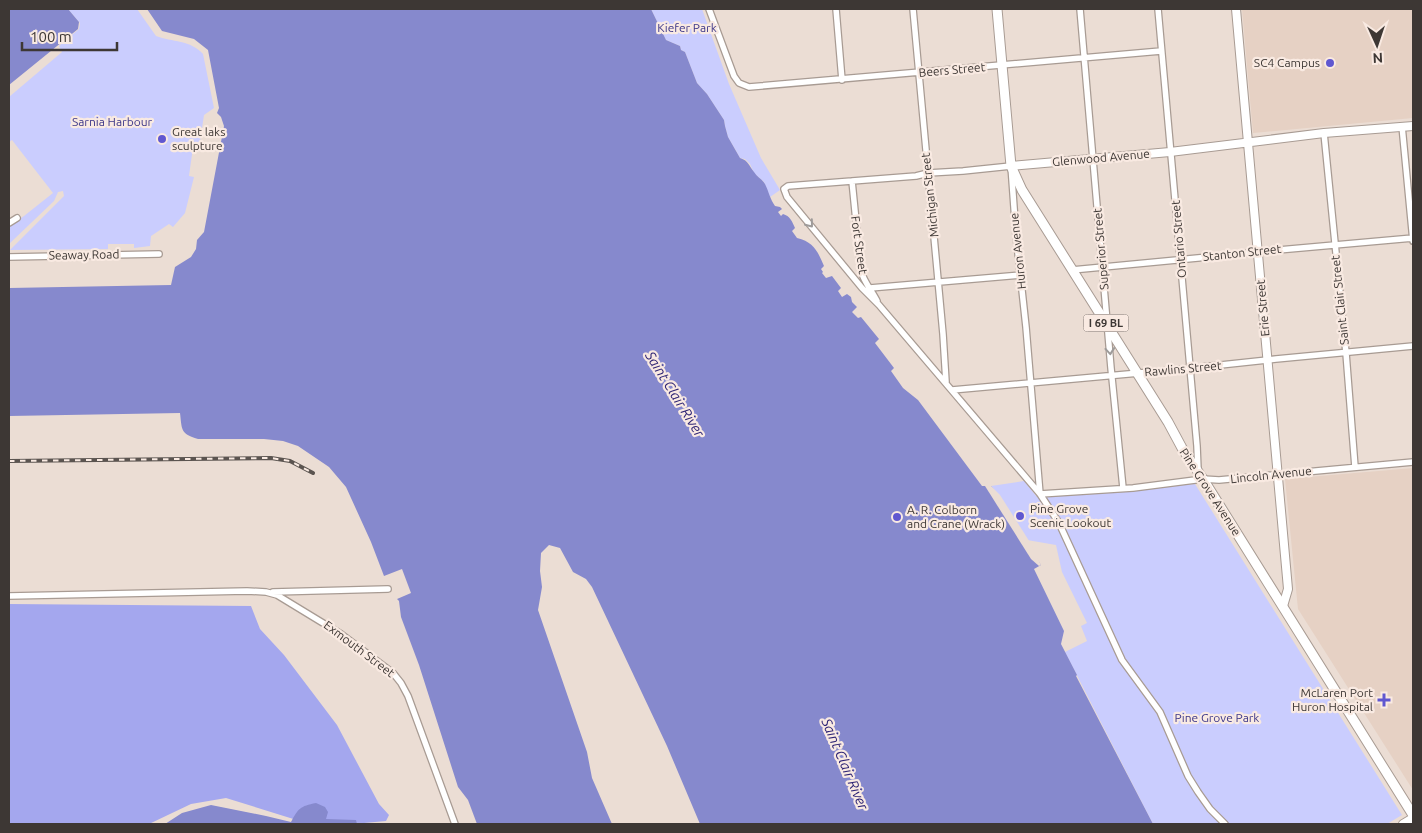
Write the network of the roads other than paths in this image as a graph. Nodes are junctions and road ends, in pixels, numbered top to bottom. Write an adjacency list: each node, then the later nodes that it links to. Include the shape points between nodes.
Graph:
1 (709, 9): 12 (street, Beers Street, via 734,76 742,85)
2 (836, 9): 12 (street)
3 (914, 9): 11 (street, Michigan Street)
4 (997, 9): 10 (main road, Huron Avenue / I 69 BL)
5 (1080, 9): 9 (street, Superior Street)
6 (1158, 9): 8 (street, Ontario Street)
7 (1236, 9): 16 (street, Erie Street)
8 (1161, 51): 9 (street, Beers Street); 17 (street, Ontario Street)
9 (1084, 58): 10 (street, Beers Street); 18 (street, Superior Street)
10 (1002, 66): 11 (street, Beers Street); 19 (main road, Huron Avenue / I 69 BL)
11 (919, 73): 12 (street, Beers Street); 20 (street, Michigan Street)
12 (842, 80)
13 (1402, 126): 14 (street, Glenwood Avenue); 15 (street, Glenwood Avenue); 24 (street)
14 (1413, 126)
15 (1324, 133): 16 (street, Glenwood Avenue); 25 (street, Saint Clair Street)
16 (1248, 142): 17 (street, Glenwood Avenue); 26 (street, Erie Street)
17 (1170, 152): 18 (street, Glenwood Avenue); 29 (street, Ontario Street)
18 (1093, 159): 19 (street, Glenwood Avenue); 30 (street, Superior Street)
19 (1011, 166): 20 (street, Glenwood Avenue); 31 (main road, Pine Grove Avenue / I 69 BL, via 1022,190); 32 (street, Huron Avenue)
20 (928, 173): 21 (street, Glenwood Avenue); 33 (street, Michigan Street)
21 (852, 181): 34 (street, Fort Street, via 861,271); 35 (street, Glenwood Avenue, one-way to 35, via 788,186 784,189 787,197 862,288)
22 (18, 218): 23 (street)
23 (9, 223)
24 (1413, 239): 25 (street, Stanton Street)
25 (1334, 245): 26 (street, Stanton Street); 38 (street, Saint Clair Street)
26 (1258, 252): 29 (street, Stanton Street); 39 (street, Erie Street)
27 (159, 254): 28 (street, Seaway Road)
28 (9, 256)
29 (1181, 260): 30 (street, Stanton Street); 40 (street, Ontario Street)
30 (1102, 267): 31 (street, Stanton Street); 36 (street, Superior Street)
31 (1072, 270): 36 (main road, Pine Grove Avenue / I 69 BL)
32 (1020, 275): 33 (street); 44 (street, Huron Avenue)
33 (938, 283): 34 (street); 43 (street, Michigan Street)
34 (870, 288): 35 (street, Fort Street)
35 (880, 305): 43 (street)
36 (1108, 326): 41 (main road, Pine Grove Avenue / I 69 BL); 42 (street, Superior Street, one-way to 42)
37 (1413, 346): 38 (street, Rawlins Street)
38 (1346, 353): 39 (street, Rawlins Street); 47 (street, Saint Clair Street)
39 (1268, 360): 40 (street, Rawlins Street); 49 (street, Erie Street)
40 (1190, 368): 41 (street, Rawlins Street); 48 (street, Ontario Street)
41 (1137, 373): 42 (street, Rawlins Street); 48 (main road, Pine Grove Avenue / I 69 BL)
42 (1112, 376): 44 (street, Rawlins Street); 51 (street, Superior Street)
43 (946, 382): 45 (street)
44 (1030, 383): 45 (street, Rawlins Street); 52 (street, Huron Avenue)
45 (952, 390): 52 (street)
46 (1413, 462): 47 (street, Lincoln Avenue)
47 (1355, 466): 49 (street, Lincoln Avenue)
48 (1198, 470): 50 (main road, Pine Grove Avenue / I 69 BL)
49 (1278, 475): 50 (street, Lincoln Avenue); 56 (street, Erie Street, via 1288,589)
50 (1203, 479): 51 (street, Lincoln Avenue); 56 (main road, Pine Grove Avenue / I 69 BL)
51 (1123, 488): 52 (street, Lincoln Avenue)
52 (1040, 494): 59 (street, via 1059,523 1122,660 1160,712 1198,792)
53 (388, 589): 54 (street, Exmouth Street)
54 (260, 592): 55 (street, Exmouth Street); 58 (street, Exmouth Street, via 283,598 341,634 397,678 408,696)
55 (9, 596)
56 (1282, 606): 57 (main road, Pine Grove Avenue / I 69 BL)
57 (1413, 816): 60 (street)
58 (454, 824)
59 (1225, 824)
60 (1403, 824)

